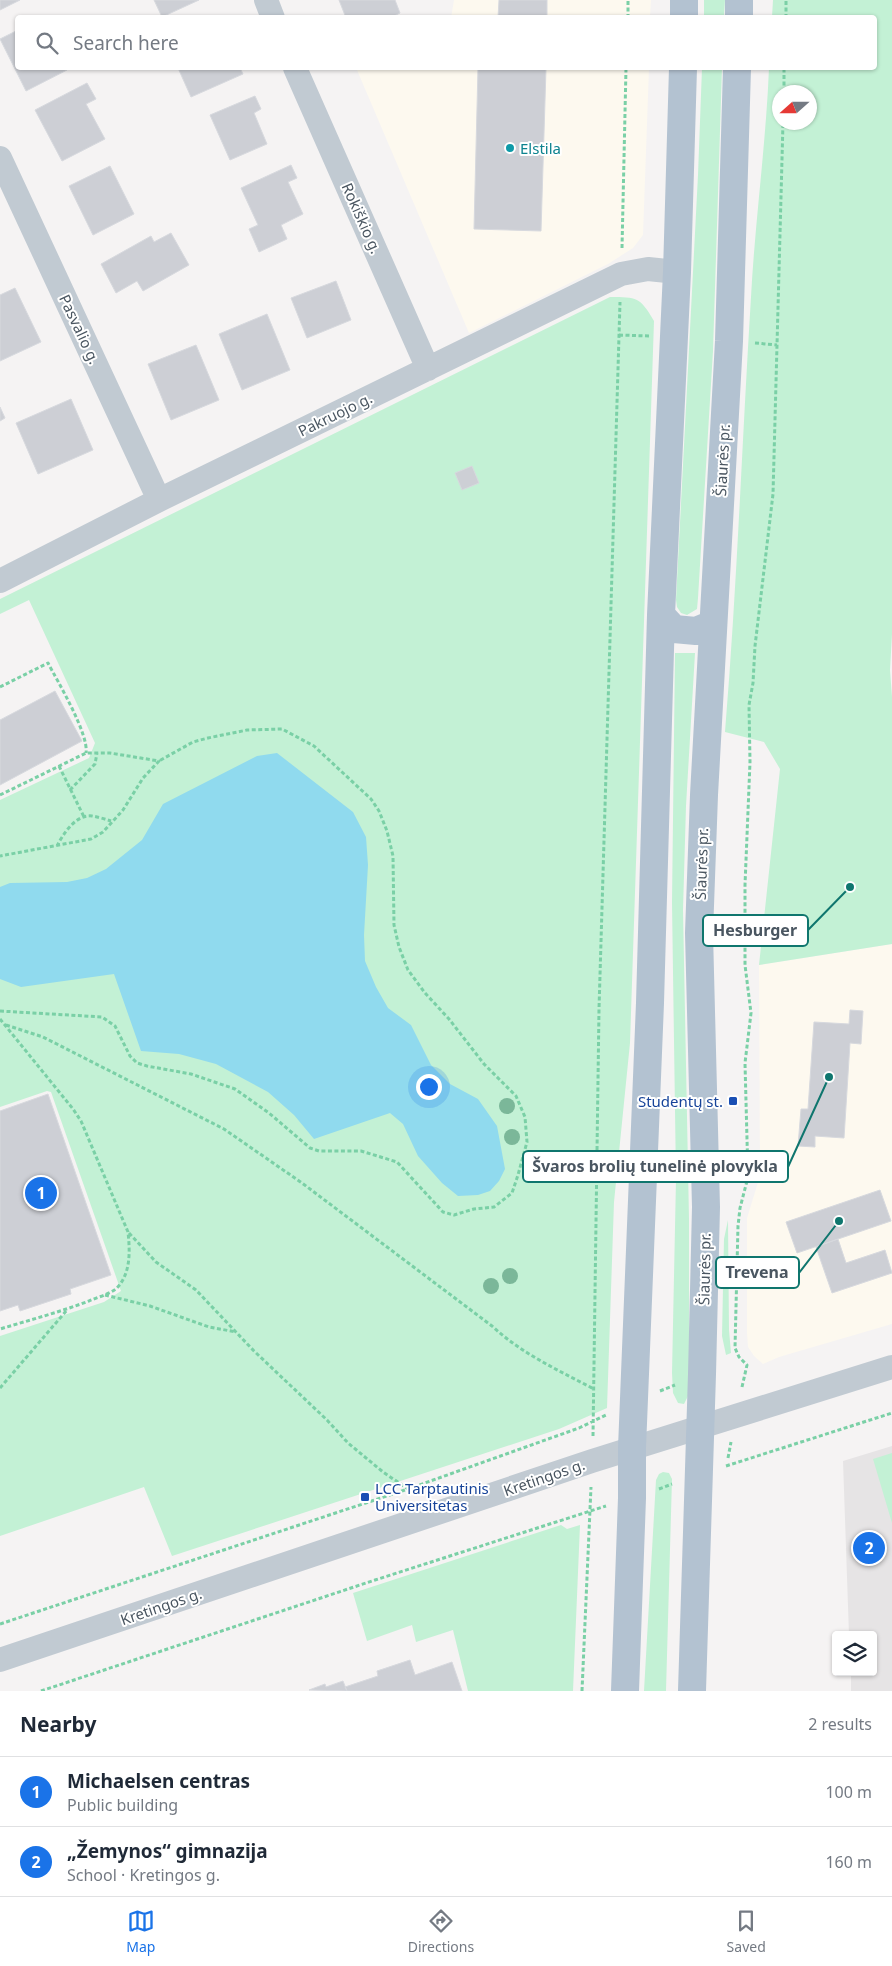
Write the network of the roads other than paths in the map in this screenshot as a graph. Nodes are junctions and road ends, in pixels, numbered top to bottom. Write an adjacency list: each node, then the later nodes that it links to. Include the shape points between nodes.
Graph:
1 (266, 0): 4 (street)
2 (684, 0): 5 (main road)
3 (739, 0): 6 (main road)
4 (273, 15)
5 (684, 15)
6 (739, 15)
7 (296, 70): 12 (street, Rokiškio g.)
8 (682, 70): 11 (main road)
9 (737, 70): 16 (main road, Šiaurės pr., via 729,341)
10 (0, 158): 13 (street, Pasvalio g.)
11 (677, 272): 12 (street, Pakruojo g., via 648,269 621,274); 15 (main road)
12 (428, 369): 13 (street, Pakruojo g.)
13 (159, 500): 14 (street, Pakruojo g.)
14 (0, 581)
15 (661, 614): 16 (main road, via 674,630 696,631); 19 (main road, via 652,947)
16 (713, 624): 18 (main road, Šiaurės pr., via 699,933 706,1207)
17 (892, 1367): 18 (street, Kretingos g.)
18 (700, 1428): 19 (street, Kretingos g.); 22 (main road, Šiaurės pr.)
19 (632, 1448): 20 (street, Kretingos g.); 21 (main road)
20 (0, 1660)
21 (625, 1691)
22 (692, 1691)

